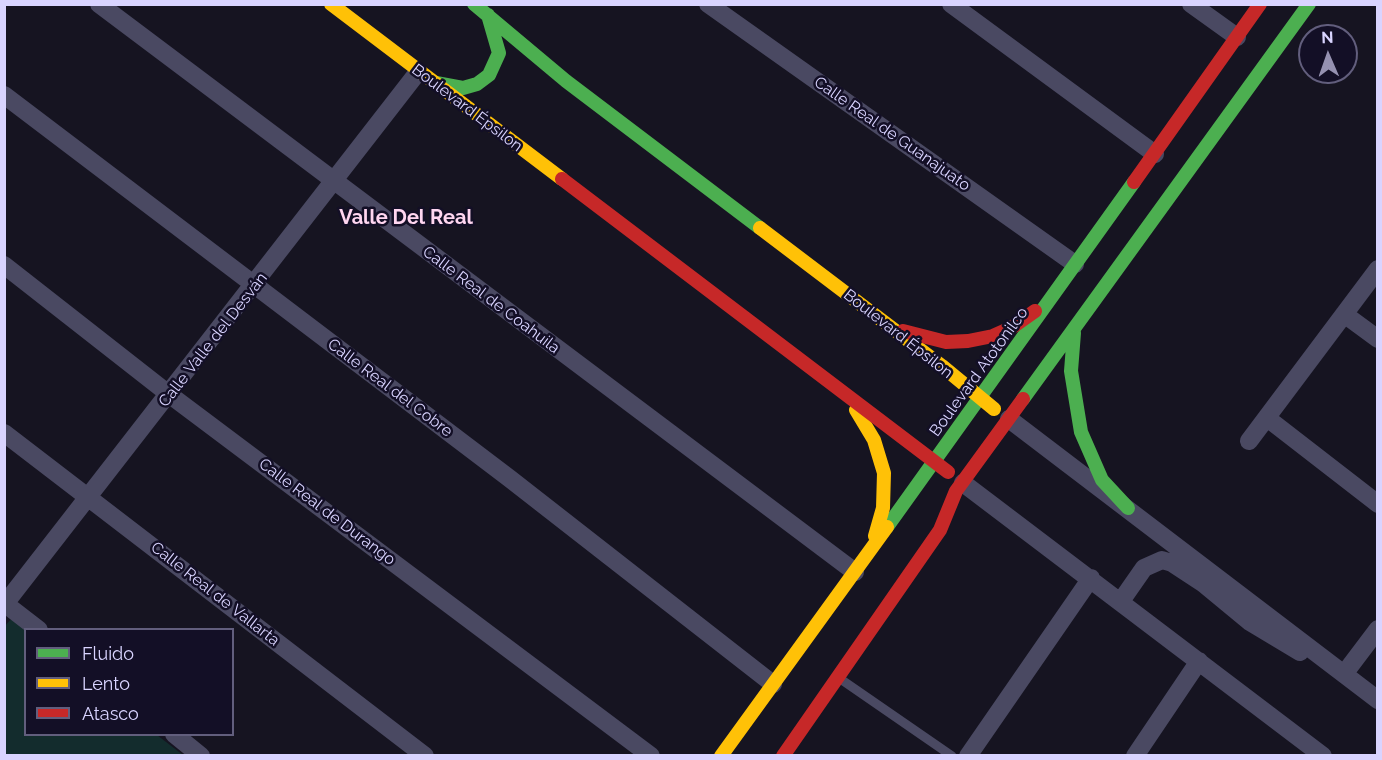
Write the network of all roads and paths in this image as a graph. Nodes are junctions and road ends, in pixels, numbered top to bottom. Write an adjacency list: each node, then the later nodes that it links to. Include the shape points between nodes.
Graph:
1 (99, 4): 14 (street, Calle Real de Coahuila)
2 (332, 4): 11 (street, Boulevard Épsilon)
3 (474, 4): 9 (street, Boulevard Épsilon)
4 (708, 4): 15 (street, Calle Real de Guanajuato)
5 (951, 4): 13 (street)
6 (1191, 4): 10 (street)
7 (1260, 4): 10 (street, Boulevard Atotonilco)
8 (1309, 4): 22 (street)
9 (488, 15): 11 (street, via 499,53 489,75 463,88); 21 (street, Boulevard Épsilon, via 566,81)
10 (1237, 37): 13 (street, Boulevard Atotonilco)
11 (424, 77): 14 (street, Calle Valle del Desván); 25 (street, Boulevard Épsilon)
12 (4, 95): 18 (street, Calle Real del Cobre)
13 (1155, 154): 15 (street, Boulevard Atotonilco)
14 (333, 182): 18 (street, Calle Valle del Desván); 37 (street, Calle Real de Coahuila)
15 (1075, 264): 19 (street, Boulevard Atotonilco)
16 (4, 265): 24 (street, Calle Real de Durango)
17 (1377, 269): 20 (street)
18 (254, 285): 24 (street, Calle Valle del Desván); 47 (street, Calle Real del Cobre)
19 (1053, 295): 21 (street, via 1011,328 984,338 945,342); 26 (street, Boulevard Atotonilco)
20 (1344, 314): 23 (street); 27 (street)
21 (890, 327): 26 (street, Boulevard Épsilon)
22 (1074, 331): 28 (street); 35 (street, via 1071,371 1081,432 1102,480)
23 (1377, 339)
24 (171, 395): 33 (street, Calle Valle del Desván); 53 (street, Calle Real de Durango)
25 (850, 399): 31 (street, Boulevard Épsilon); 36 (street, via 874,440 884,473 883,508)
26 (980, 399): 28 (street, Boulevard Épsilon); 31 (street, Boulevard Atotonilco)
27 (1267, 417): 30 (street); 34 (street)
28 (1009, 419): 32 (street); 35 (street, Boulevard Épsilon)
29 (4, 433): 33 (street, Calle Real de Vallarta)
30 (1250, 441)
31 (935, 462): 32 (street, Boulevard Épsilon); 36 (street, Boulevard Atotonilco)
32 (963, 483): 38 (street, Boulevard Épsilon); 46 (street, via 940,530)
33 (89, 498): 40 (street, Calle Valle del Desván); 52 (street, Calle Real de Vallarta)
34 (1377, 504)
35 (1128, 508): 43 (street, Boulevard Épsilon)
36 (870, 551): 37 (street, Boulevard Atotonilco)
37 (855, 572): 47 (street, Boulevard Atotonilco)
38 (1091, 578): 39 (street, Boulevard Épsilon); 57 (street)
39 (1121, 601): 43 (street, Boulevard Épsilon, via 1143,568 1161,560 1172,563 1287,646); 44 (street, Boulevard Épsilon)
40 (5, 604): 41 (street)
41 (36, 628)
42 (1377, 629): 45 (street)
43 (1325, 660): 45 (street, Boulevard Épsilon)
44 (1199, 661): 50 (street, Boulevard Épsilon); 58 (street)
45 (1344, 674): 48 (street, Boulevard Épsilon)
46 (839, 678): 55 (street); 56 (lane)
47 (773, 684): 54 (street, Boulevard Atotonilco)
48 (1377, 700)
49 (175, 736): 51 (street)
50 (1304, 750): 59 (street, Boulevard Épsilon)
51 (201, 756)
52 (425, 756)
53 (651, 756)
54 (721, 756)
55 (783, 756)
56 (952, 756)
57 (968, 756)
58 (1135, 756)
59 (1323, 756)

